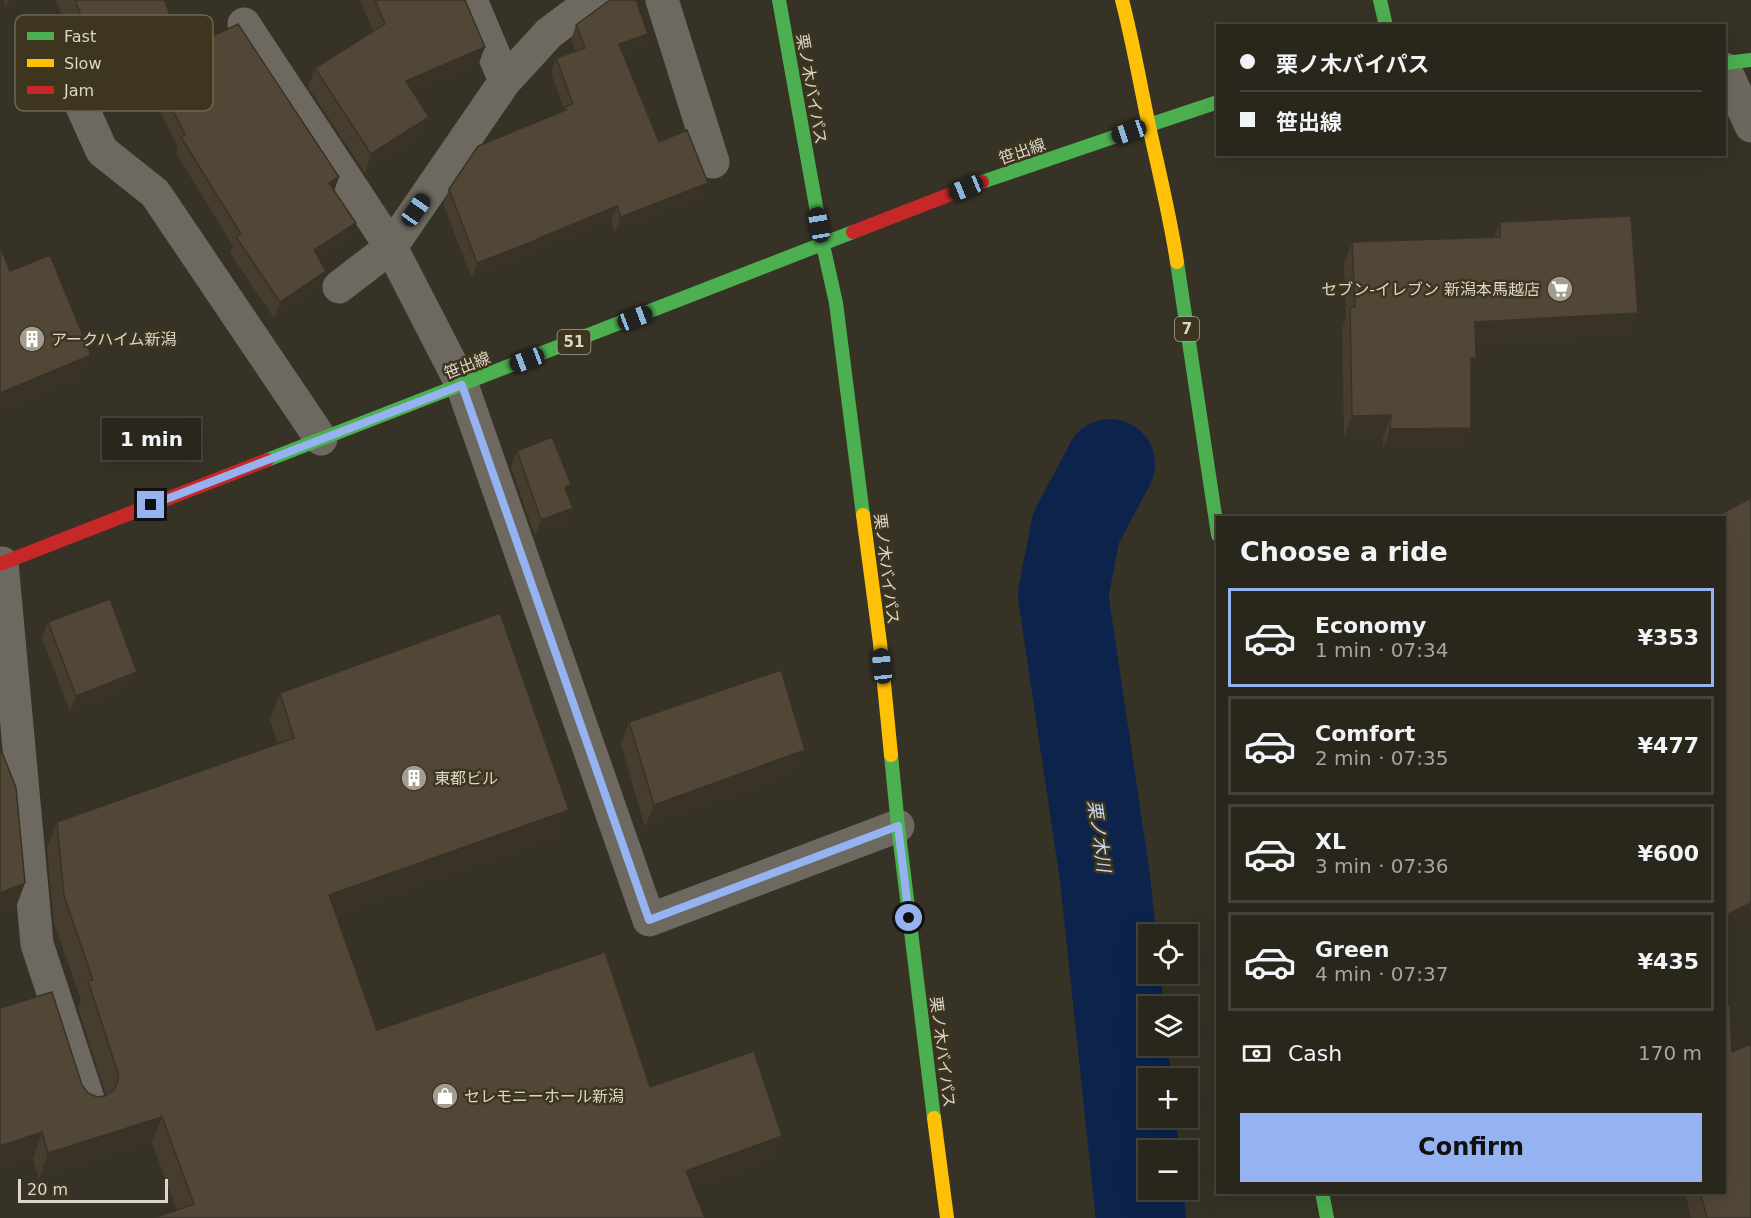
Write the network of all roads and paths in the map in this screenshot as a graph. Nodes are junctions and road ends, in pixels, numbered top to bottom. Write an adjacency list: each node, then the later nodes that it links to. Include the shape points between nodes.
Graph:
1 (471, 0): 12 (street)
2 (593, 0): 12 (street, via 549,33)
3 (662, 0): 17 (street)
4 (779, 0): 18 (main road, 栗ノ木バイパス)
5 (1122, 0): 15 (main road, 7)
6 (1380, 0): 8 (main road)
7 (244, 24): 19 (street)
8 (1386, 24)
9 (1751, 60): 10 (main road)
10 (1726, 63)
11 (1726, 71): 16 (street)
12 (505, 81): 19 (street)
13 (1216, 103): 15 (main road, 笹出線)
14 (84, 111): 22 (street, via 102,151 154,193)
15 (1149, 125): 18 (main road, 笹出線 / 51, via 987,180); 23 (main road, 7, via 1169,210)
16 (1751, 126)
17 (712, 162)
18 (823, 245): 21 (main road, 笹出線 / 51); 25 (main road, 栗ノ木バイパス, via 836,303 880,643)
19 (390, 247): 20 (street); 21 (street)
20 (339, 287)
21 (462, 385): 22 (main road, 笹出線 / 51); 25 (street, via 649,920)
22 (321, 439): 24 (main road, 笹出線 / 51)
23 (1216, 522)
24 (1, 564): 26 (street, via 37,944)
25 (898, 826): 28 (main road, 栗ノ木バイパス)
26 (90, 1105)
27 (1322, 1194): 29 (main road)
28 (947, 1218)
29 (1327, 1218)

